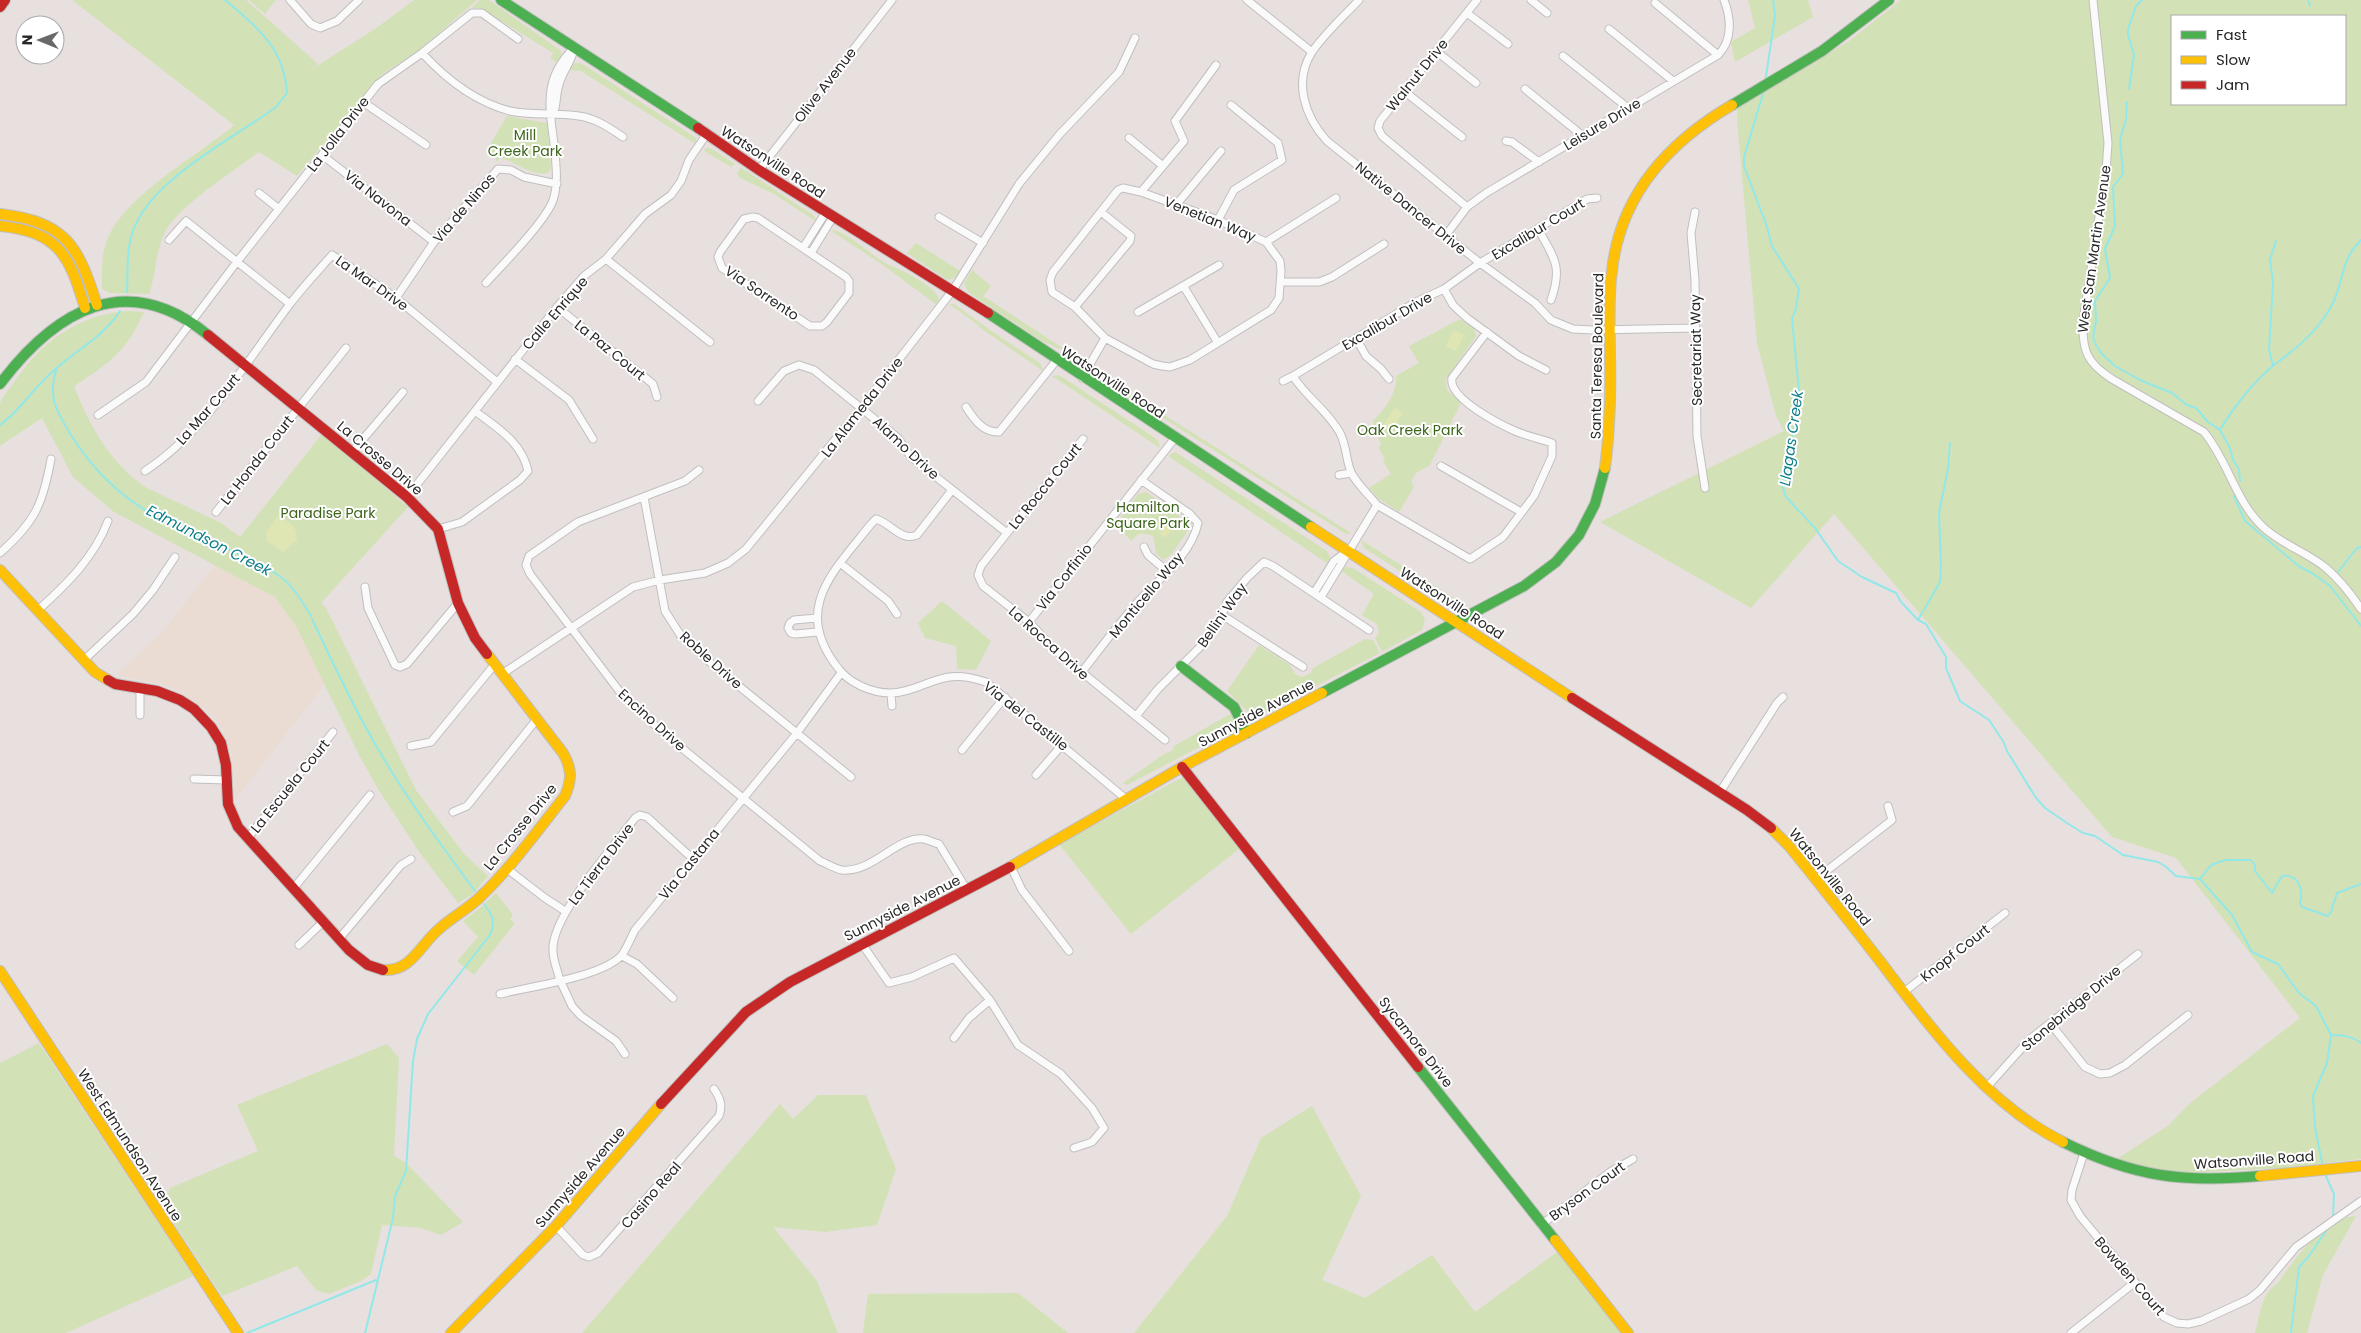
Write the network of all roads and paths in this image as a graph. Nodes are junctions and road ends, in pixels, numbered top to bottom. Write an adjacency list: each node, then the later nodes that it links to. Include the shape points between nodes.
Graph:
1 (6, 0): 15 (street)
2 (290, 0): 3 (street, via 311,24 320,28 337,20)
3 (359, 0)
4 (501, 0): 23 (street, Watsonville Road)
5 (892, 0): 49 (street, Olive Avenue)
6 (1247, 0): 25 (street)
7 (1353, 0): 18 (street, Native Dancer Drive)
8 (1359, 0): 18 (street, Native Dancer Drive)
9 (1477, 0): 16 (street, Walnut Drive)
10 (1531, 0): 17 (street)
11 (1724, 0): 27 (street, Leisure Drive, via 1730,35)
12 (1889, 0): 93 (street, Santa Teresa Boulevard, via 1832,46 1702,123 1683,137 1646,179 1631,206 1614,253)
13 (2093, 0): 151 (street, West San Martin Avenue, via 2108,143 2083,321 2082,343 2088,359 2105,375 2204,432 2253,516 2264,528 2326,568)
14 (1655, 3): 27 (street)
15 (0, 7)
16 (1467, 12): 22 (street); 24 (street, Walnut Drive)
17 (1547, 13)
18 (1336, 25): 25 (street, Native Dancer Drive)
19 (1609, 29): 30 (street)
20 (1135, 38): 70 (street, La Alameda Drive, via 1119,72 1059,135 1019,184)
21 (518, 40): 26 (street, La Jolla Drive, via 482,13 472,13)
22 (1508, 44)
23 (574, 48): 37 (street, via 572,61 559,84 557,107); 38 (street, Watsonville Road)
24 (1436, 51): 31 (street); 33 (street, Walnut Drive)
25 (1312, 52): 66 (street, Native Dancer Drive, via 1303,82 1303,98 1315,128 1326,141)
26 (422, 54): 34 (street, La Jolla Drive, via 383,79); 37 (street, via 449,81 497,107)
27 (1718, 54): 30 (street, Leisure Drive)
28 (1563, 56): 36 (street)
29 (1216, 65): 48 (street, via 1175,121 1184,141)
30 (1673, 82): 36 (street, Leisure Drive)
31 (1476, 83)
32 (1525, 89): 39 (street)
33 (1404, 91): 41 (street); 56 (street, Walnut Drive, via 1380,120 1378,128 1382,136)
34 (363, 102): 44 (street); 46 (street, La Jolla Drive)
35 (1231, 105): 63 (street, via 1278,143 1282,160 1234,190)
36 (1628, 108): 39 (street, Leisure Drive)
37 (552, 116): 40 (street, via 579,116 598,121); 50 (street)
38 (706, 135): 49 (street, Watsonville Road); 74 (street, Calle Enrique, via 671,195 645,214)
39 (1583, 136): 47 (street, Leisure Drive)
40 (623, 137)
41 (1462, 137)
42 (1130, 138): 48 (street)
43 (1506, 141): 47 (street)
44 (426, 145)
45 (1221, 152): 55 (street)
46 (322, 155): 57 (street, La Jolla Drive); 68 (street, Via Navona)
47 (1539, 162): 56 (street, Leisure Drive)
48 (1163, 166): 51 (street)
49 (759, 170): 61 (street, Watsonville Road)
50 (557, 184): 68 (street, Via de Ninos, via 498,169); 79 (street, via 552,203 544,216)
51 (1141, 192): 55 (street, Venetian Way); 58 (street, Venetian Way, via 1118,190)
52 (259, 193): 57 (street)
53 (1336, 198): 69 (street)
54 (1597, 198): 65 (street, Excalibur Court, via 1587,199)
55 (1176, 205): 63 (street, Venetian Way)
56 (1467, 207): 66 (street, Leisure Drive)
57 (279, 209): 75 (street, La Jolla Drive)
58 (1101, 212): 87 (street, Venetian Way, via 1050,280 1052,292); 87 (street, via 1131,236 1130,241)
59 (1695, 212): 92 (street, Secretariat Way, via 1691,233)
60 (0, 214): 86 (street, via 32,218 65,237 82,261)
61 (829, 215): 72 (street); 73 (street); 82 (street, Watsonville Road)
62 (939, 217): 70 (street)
63 (1218, 220): 69 (street, Venetian Way)
64 (0, 226): 89 (street, via 28,229 56,245 74,270)
65 (1538, 229): 76 (street, Excalibur Court); 84 (street, via 1557,262)
66 (1446, 235): 76 (street, Native Dancer Drive)
67 (169, 240): 75 (street, via 186,221)
68 (434, 242): 83 (street, Via de Ninos)
69 (1266, 242): 78 (street, Venetian Way, via 1280,261)
70 (983, 243): 82 (street, La Alameda Drive)
71 (1384, 244): 78 (street, via 1332,277 1318,282)
72 (803, 248): 73 (street, Via Sorrento); 73 (street, Via Sorrento, via 758,218 749,218 744,220 718,257 722,268 810,326 822,326 849,293 849,281)
73 (811, 253)
74 (606, 259): 88 (street, Calle Enrique, via 584,276); 97 (street)
75 (236, 263): 85 (street); 91 (street, La Jolla Drive)
76 (1480, 263): 81 (street, Excalibur Drive); 93 (street, Native Dancer Drive, via 1535,303 1551,320 1573,329)
77 (1219, 265): 80 (street)
78 (1282, 282): 98 (street, Venetian Way, via 1279,298 1271,310)
79 (486, 283)
80 (1184, 287): 90 (street); 98 (street)
81 (1444, 289): 94 (street, via 1453,305); 96 (street, Excalibur Drive)
82 (953, 290): 101 (street, Watsonville Road); 115 (street, La Alameda Drive)
83 (396, 298): 85 (street, La Mar Drive, via 332,255); 108 (street, La Mar Drive)
84 (1551, 300)
85 (290, 304): 102 (street, La Mar Drive)
86 (97, 305): 89 (street, La Crosse Drive); 91 (street, La Crosse Drive, via 132,301 145,303 174,312)
87 (1075, 306): 95 (street, Venetian Way)
88 (557, 307): 100 (street, Calle Enrique); 111 (street, La Paz Court, via 653,384)
89 (85, 308): 109 (street, La Crosse Drive, via 40,338)
90 (1138, 312)
91 (192, 322): 102 (street, La Crosse Drive); 117 (street, La Jolla Drive, via 146,382)
92 (1695, 328): 93 (street, Native Dancer Drive); 129 (street, Secretariat Way, via 1697,436)
93 (1610, 330): 157 (street, Santa Teresa Boulevard, via 1609,442 1605,476 1594,510 1575,541 1542,575)
94 (1487, 332): 103 (street, via 1519,356); 135 (street, via 1452,378 1452,387 1481,413 1515,432 1552,444 1552,456 1534,496)
95 (1105, 338): 98 (street, Venetian Way, via 1153,364 1170,367 1190,360); 105 (street)
96 (1356, 338): 104 (street, Excalibur Drive); 106 (street, via 1366,356)
97 (710, 342)
98 (1218, 343)
99 (346, 348): 114 (street, La Honda Court)
100 (515, 359): 108 (street, Calle Enrique); 120 (street, via 569,400)
101 (1056, 361): 105 (street, Watsonville Road); 113 (street, via 999,432 991,433 981,426)
102 (246, 365): 114 (street, La Crosse Drive); 125 (street, La Mar Court, via 190,434)
103 (1546, 370)
104 (1293, 376): 107 (street, Excalibur Drive); 126 (street, via 1331,418 1341,435)
105 (1082, 378): 118 (street, Watsonville Road)
106 (1389, 379)
107 (1284, 381)
108 (497, 382): 116 (street, Calle Enrique)
109 (0, 384)
110 (403, 392): 121 (street)
111 (657, 398)
112 (758, 401): 115 (street, Alamo Drive, via 784,371 799,366 814,370)
113 (966, 407)
114 (298, 408): 121 (street, La Crosse Drive); 134 (street, La Honda Court)
115 (861, 408): 130 (street, Alamo Drive); 146 (street, La Alameda Drive, via 746,549 728,563 705,573)
116 (475, 411): 131 (street, Calle Enrique); 137 (street, via 512,439 526,458 528,471 462,522)
117 (98, 415)
118 (1175, 438): 128 (street, Via Corfinio); 140 (street, Watsonville Road)
119 (1083, 439): 138 (street, La Rocca Court)
120 (593, 440)
121 (352, 452): 131 (street, La Crosse Drive)
122 (51, 459): 141 (street, via 45,492 30,522)
123 (1441, 466): 135 (street)
124 (699, 470): 132 (street, Encino Drive, via 685,481)
125 (145, 471)
126 (1351, 473): 127 (street); 133 (street)
127 (1340, 475)
128 (1142, 480): 145 (street, Monticello Way, via 1198,523 1196,534); 156 (street, Via Corfinio)
129 (1705, 488)
130 (952, 490): 138 (street, Alamo Drive); 143 (street, Via del Castille, via 917,535 905,537 876,519)
131 (407, 497): 137 (street, La Crosse Drive)
132 (644, 498): 146 (street, Roble Drive); 158 (street, Encino Drive, via 578,522 529,556 526,564 530,574)
133 (1377, 505): 135 (street, via 1470,559 1503,537); 140 (street)
134 (216, 512)
135 (1522, 512)
136 (108, 521): 152 (street, via 103,535 84,563)
137 (438, 530): 150 (street, La Crosse Drive)
138 (1006, 533): 156 (street, La Rocca Drive, via 978,575 983,586)
139 (1144, 548): 145 (street)
140 (1347, 551): 148 (street, via 1334,561); 149 (street); 157 (street, Watsonville Road)
141 (0, 553)
142 (175, 557): 161 (street, via 133,614)
143 (840, 563): 153 (street, via 888,601); 155 (street, Via del Castille, via 826,581)
144 (0, 570): 152 (street, La Crosse Drive)
145 (1168, 572): 166 (street, Monticello Way, via 1136,604)
146 (660, 580): 158 (street, La Alameda Drive, via 633,587); 177 (street, Roble Drive, via 665,612 681,636)
147 (365, 587): 150 (street, via 368,608 395,665 400,667 407,664)
148 (1314, 593): 149 (street, Bellini Way); 154 (street, Bellini Way, via 1264,562 1227,602)
149 (1321, 597): 159 (street, Bellini Way)
150 (458, 603): 162 (street, La Crosse Drive, via 474,638)
151 (2361, 608)
152 (37, 611): 161 (street, La Crosse Drive)
153 (897, 614)
154 (1222, 615): 163 (street, Bellini Way, via 1202,645); 164 (street)
155 (817, 618): 160 (street, Via del Castille); 160 (street, via 794,620 788,628 795,634)
156 (1029, 622): 166 (street, La Rocca Drive)
157 (1454, 622): 178 (street, Sunnyside Avenue); 188 (street, Watsonville Road)
158 (572, 628): 167 (street, La Alameda Drive); 190 (street, Encino Drive, via 620,692 661,731)
159 (1369, 630)
160 (818, 632): 165 (street, Via del Castille, via 824,651)
161 (84, 660): 168 (street, La Crosse Drive, via 95,672 115,684)
162 (495, 664): 167 (street, La Crosse Drive); 181 (street, via 431,742)
163 (1181, 666): 174 (street, Bellini Way); 178 (street, via 1234,707)
164 (1303, 667)
165 (842, 673): 169 (street, Via del Castille, via 860,686); 177 (street, Via Castana)
166 (1081, 673): 174 (street, La Rocca Drive)
167 (502, 674): 175 (street, La Crosse Drive)
168 (140, 689): 173 (street); 187 (street, La Crosse Drive, via 157,691 194,709 221,744)
169 (891, 693): 170 (street, Via del Castille, via 950,677 970,677 986,682); 172 (street)
170 (1005, 697): 180 (street, Via del Castille); 182 (street)
171 (1783, 697): 188 (street)
172 (892, 706)
173 (140, 715)
174 (1136, 716): 179 (street, La Rocca Drive)
175 (537, 719): 193 (street, via 467,806); 198 (street, La Crosse Drive, via 570,764 572,782 566,796)
176 (333, 732): 194 (street, La Escuela Court)
177 (797, 732): 185 (street, Roble Drive); 190 (street, Via Castana)
178 (1247, 733): 183 (street, Sunnyside Avenue)
179 (1164, 740)
180 (1062, 745): 184 (street); 191 (street, Via del Castille)
181 (411, 746)
182 (962, 750)
183 (1182, 767): 191 (street, Sunnyside Avenue); 228 (street, Sycamore Drive)
184 (1036, 775)
185 (851, 777)
186 (194, 779): 187 (street)
187 (226, 780): 194 (street, La Crosse Drive, via 232,815)
188 (1720, 792): 199 (street, Watsonville Road, via 1772,829)
189 (370, 795): 200 (street)
190 (744, 797): 196 (street, Via Castana); 201 (street, Encino Drive, via 820,861 841,870 859,868 900,845 923,839 939,844)
191 (1126, 799): 197 (street, Sunnyside Avenue)
192 (1888, 806): 199 (street, via 1892,820)
193 (453, 812)
194 (247, 839): 200 (street, La Crosse Drive)
195 (411, 859): 205 (street, via 401,865)
196 (693, 859): 202 (street, La Tierra Drive, via 647,817 640,815); 210 (street, Via Castana, via 635,930)
197 (1010, 867): 201 (street, Sunnyside Avenue); 208 (street, via 1022,890)
198 (506, 868): 202 (street); 205 (street, La Crosse Drive, via 477,900 433,934 415,957 403,966 393,970 372,968 360,962)
199 (1816, 880): 213 (street, Watsonville Road)
200 (293, 889): 204 (street, La Crosse Drive)
201 (967, 890): 206 (street, Sunnyside Avenue)
202 (565, 911): 212 (street, La Tierra Drive, via 553,951)
203 (2005, 913): 213 (street, Knopf Court)
204 (323, 922): 205 (street, La Crosse Drive); 207 (street)
205 (339, 940)
206 (862, 944): 216 (street, via 889,983 912,977 954,958); 229 (street, Sunnyside Avenue, via 790,982 746,1012 675,1087)
207 (299, 945)
208 (1069, 951)
209 (2138, 954): 218 (street, Stonebridge Drive)
210 (622, 956): 212 (street, Via Castana, via 604,969); 215 (street, via 637,964)
211 (0, 972): 232 (street, West Edmundson Avenue)
212 (560, 981): 214 (street, Via Castana); 220 (street, La Tierra Drive, via 572,1006 616,1041)
213 (1904, 992): 221 (street, Watsonville Road, via 1962,1063)
214 (500, 994)
215 (673, 998)
216 (990, 1000): 219 (street, via 969,1018); 223 (street, via 1018,1045 1061,1074 1092,1108 1104,1128 1092,1142)
217 (2188, 1015): 218 (street, via 2125,1065 2100,1074 2085,1067)
218 (2050, 1023): 221 (street, Stonebridge Drive, via 2030,1039)
219 (954, 1038)
220 (625, 1054)
221 (1987, 1087): 224 (street, Watsonville Road, via 2034,1126)
222 (714, 1089): 229 (street, Casino Real, via 720,1099 719,1116 598,1253 589,1257 583,1255)
223 (1074, 1148)
224 (2084, 1153): 226 (street, Watsonville Road, via 2170,1178 2211,1179); 230 (street, Bowden Court, via 2071,1200 2080,1216)
225 (1633, 1159): 228 (street, Bryson Court, via 1610,1172)
226 (2361, 1166)
227 (2361, 1201): 230 (street, Bowden Court, via 2296,1247 2249,1299 2201,1321 2177,1323 2164,1317)
228 (1541, 1225): 233 (street, Sycamore Drive)
229 (556, 1226): 231 (street, Sunnyside Avenue)
230 (2134, 1283): 234 (street)
231 (453, 1332)
232 (238, 1333)
233 (1628, 1333)
234 (2070, 1333)

